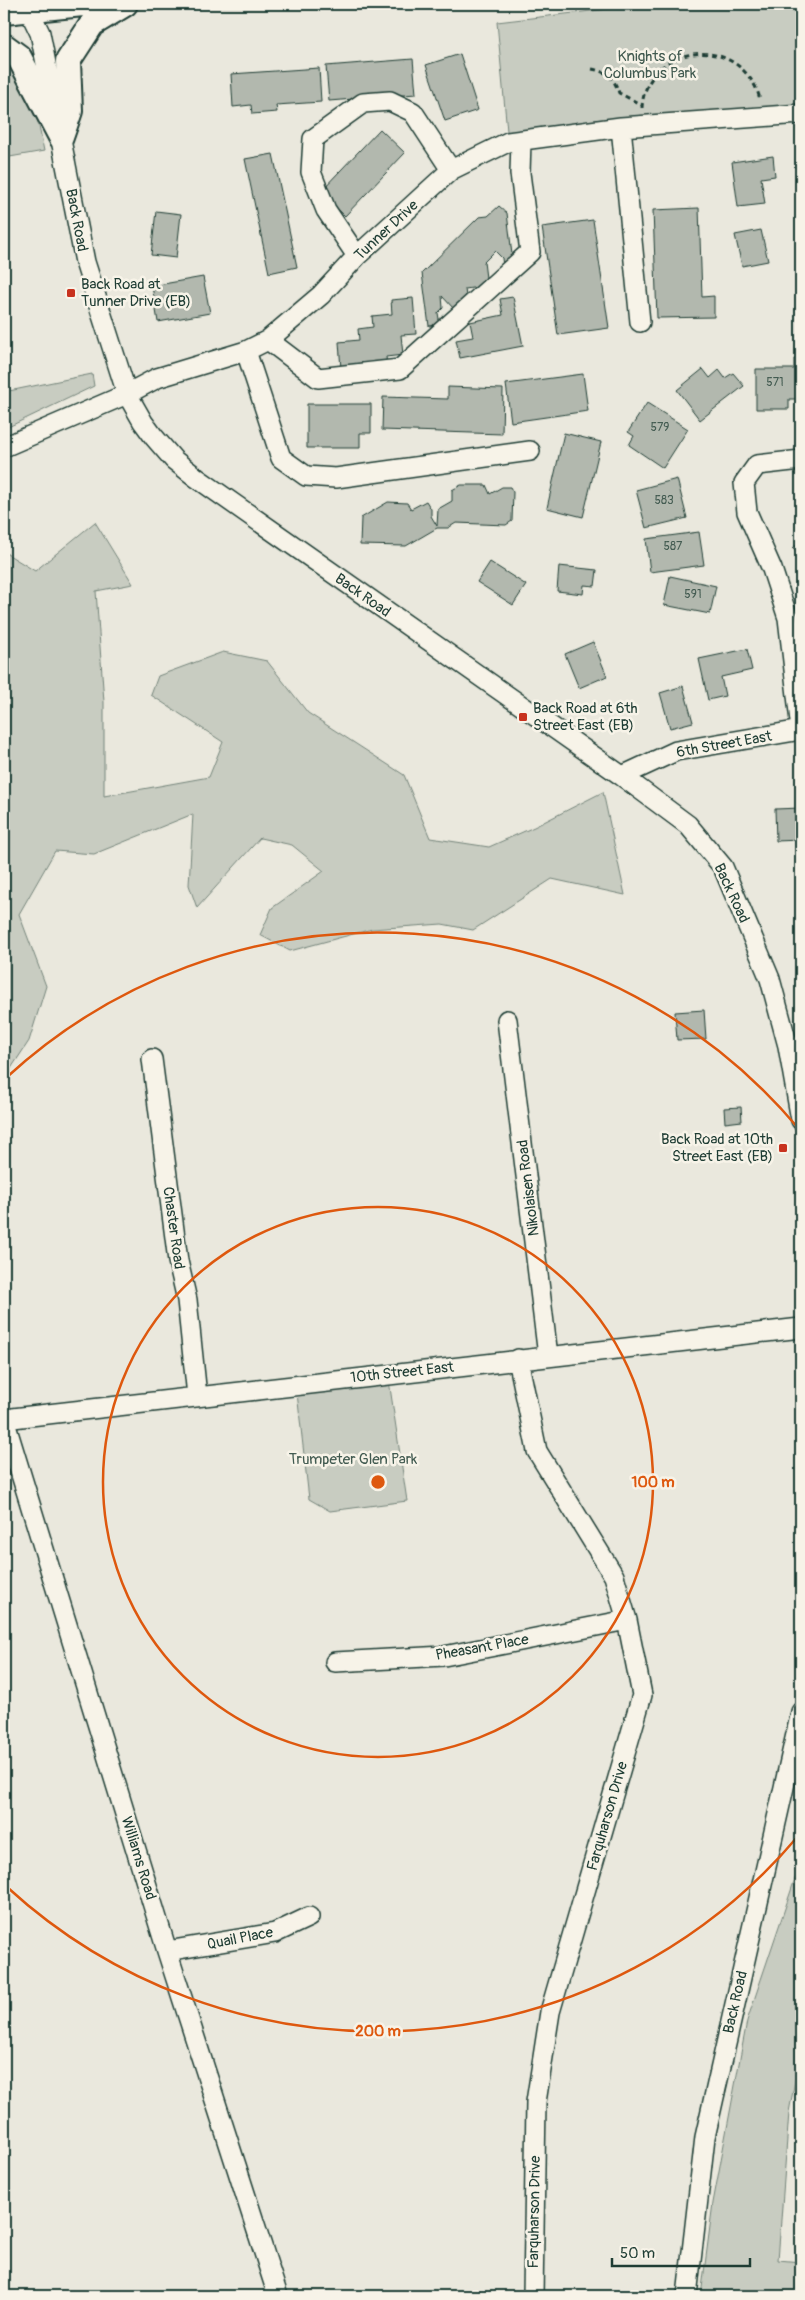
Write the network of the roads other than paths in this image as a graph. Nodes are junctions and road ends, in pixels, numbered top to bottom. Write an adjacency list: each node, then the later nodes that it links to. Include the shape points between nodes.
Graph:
1 (83, 4): 3 (main road)
2 (125, 4): 8 (main road, via 92,24 68,61 70,111)
3 (28, 7): 4 (main road); 8 (street, Back Road, via 40,33)
4 (4, 12)
5 (4, 46): 8 (main road, via 19,57)
6 (801, 114): 7 (street, Tunner Drive)
7 (621, 127): 9 (street, Tunner Drive); 12 (street)
8 (61, 137): 15 (street, Back Road, via 85,262)
9 (521, 141): 10 (street, Tunner Drive, via 508,142); 13 (street, via 520,173 530,252 400,369 318,378)
10 (450, 170): 11 (street, Tunner Drive); 11 (street, via 413,112 390,101 363,102 313,140 311,172 326,210)
11 (357, 256): 13 (street, Tunner Drive, via 321,295)
12 (640, 322)
13 (268, 340): 14 (street, Tunner Drive)
14 (246, 351): 15 (street, Tunner Drive, via 157,378); 17 (street, via 281,458 306,476 336,478)
15 (128, 394): 16 (street, Tunner Drive); 20 (street, Back Road, via 142,422 154,437 196,478)
16 (4, 446)
17 (530, 451)
18 (801, 460): 19 (street, via 757,465 744,483 747,512 772,569 788,618)
19 (801, 730): 20 (street, 6th Street East, via 676,751)
20 (622, 776): 23 (street, Back Road, via 688,825 723,867 770,979 788,1046)
21 (507, 1020): 25 (street, Nikolaisen Road)
22 (152, 1059): 27 (street, Chaster Road, via 178,1261 187,1300)
23 (801, 1120)
24 (801, 1328): 25 (street, 10th Street East)
25 (548, 1356): 26 (street, 10th Street East)
26 (518, 1359): 27 (street, 10th Street East); 29 (street, Farquharson Drive, via 537,1451 614,1576)
27 (197, 1396): 28 (street, 10th Street East)
28 (4, 1419): 33 (street, Williams Road)
29 (626, 1620): 30 (street, Pheasant Place, via 444,1656); 35 (street, Farquharson Drive, via 642,1695 550,2012 536,2102)
30 (335, 1662)
31 (801, 1712): 36 (street, Back Road, via 705,2137)
32 (309, 1917): 33 (street, Quail Place, via 276,1933)
33 (167, 1952): 34 (street, Williams Road)
34 (278, 2296)
35 (533, 2296)
36 (688, 2296)

